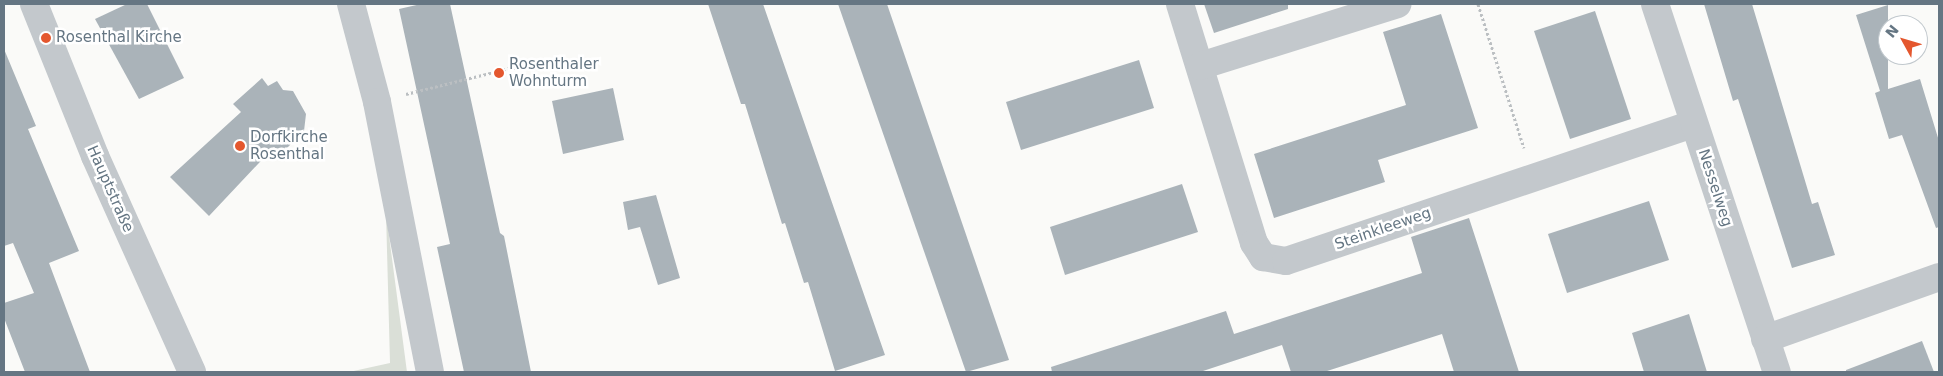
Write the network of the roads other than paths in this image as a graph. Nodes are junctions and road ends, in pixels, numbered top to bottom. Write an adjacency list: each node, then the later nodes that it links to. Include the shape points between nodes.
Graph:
1 (34, 4): 10 (street, Hauptstraße, via 95,156)
2 (351, 4): 11 (street, via 377,102)
3 (1180, 4): 6 (street, Steinkleeweg)
4 (1398, 4): 6 (street)
5 (1655, 4): 7 (street, Nesselweg)
6 (1200, 66): 7 (street, Steinkleeweg, via 1254,243 1262,258 1286,261)
7 (1694, 124): 9 (street, Nesselweg)
8 (1939, 277): 9 (street)
9 (1765, 339): 12 (street, Nesselweg)
10 (192, 372)
11 (430, 372)
12 (1777, 372)

